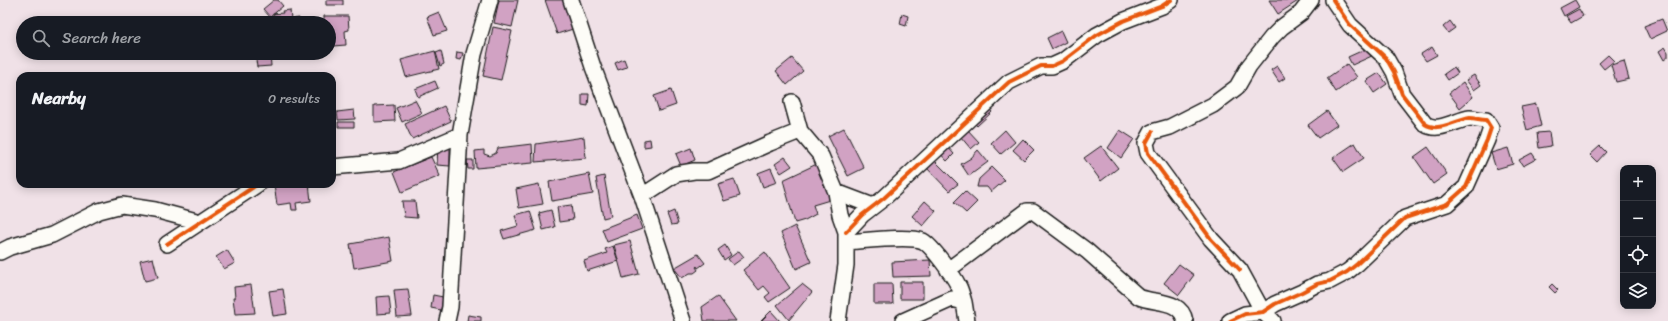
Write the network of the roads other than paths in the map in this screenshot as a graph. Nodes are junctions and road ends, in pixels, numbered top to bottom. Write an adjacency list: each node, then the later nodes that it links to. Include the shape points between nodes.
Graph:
1 (490, 0): 8 (street, via 474,54)
2 (571, 0): 12 (street, via 593,67)
3 (1171, 0): 13 (street, via 1097,34 1063,61 1052,66 1041,66 1009,82)
4 (1311, 0): 20 (street, via 1301,13 1272,37 1249,66 1237,87 1213,105 1170,127 1152,132 1146,143 1148,153 1211,239 1240,270)
5 (1333, 0): 20 (street, via 1350,25 1386,58 1402,94 1425,124 1429,127 1439,127 1471,118 1486,120 1491,128 1466,187 1447,204 1405,218 1347,272 1275,304)
6 (792, 102): 7 (street)
7 (800, 131): 11 (street, via 821,156); 12 (street, via 708,171 676,174)
8 (460, 135): 9 (street, via 399,161); 21 (street, via 450,307)
9 (336, 167)
10 (252, 188): 14 (street)
11 (836, 192): 13 (street); 15 (street)
12 (642, 196): 22 (street)
13 (873, 206): 15 (street, via 862,215)
14 (200, 222): 16 (street); 17 (street, via 155,210 122,205 99,211 52,235)
15 (846, 237): 18 (street, via 911,238 922,241); 23 (street, via 846,265)
16 (167, 244)
17 (0, 252)
18 (948, 270): 19 (street, via 958,285); 26 (street, via 1027,211 1033,211 1087,251 1139,297 1149,301 1167,302 1180,310)
19 (964, 302): 24 (street, via 952,299); 25 (street)
20 (1268, 316): 27 (street, via 1245,314)
21 (446, 321)
22 (683, 321)
23 (838, 321)
24 (903, 321)
25 (968, 321)
26 (1185, 321)
27 (1230, 321)

